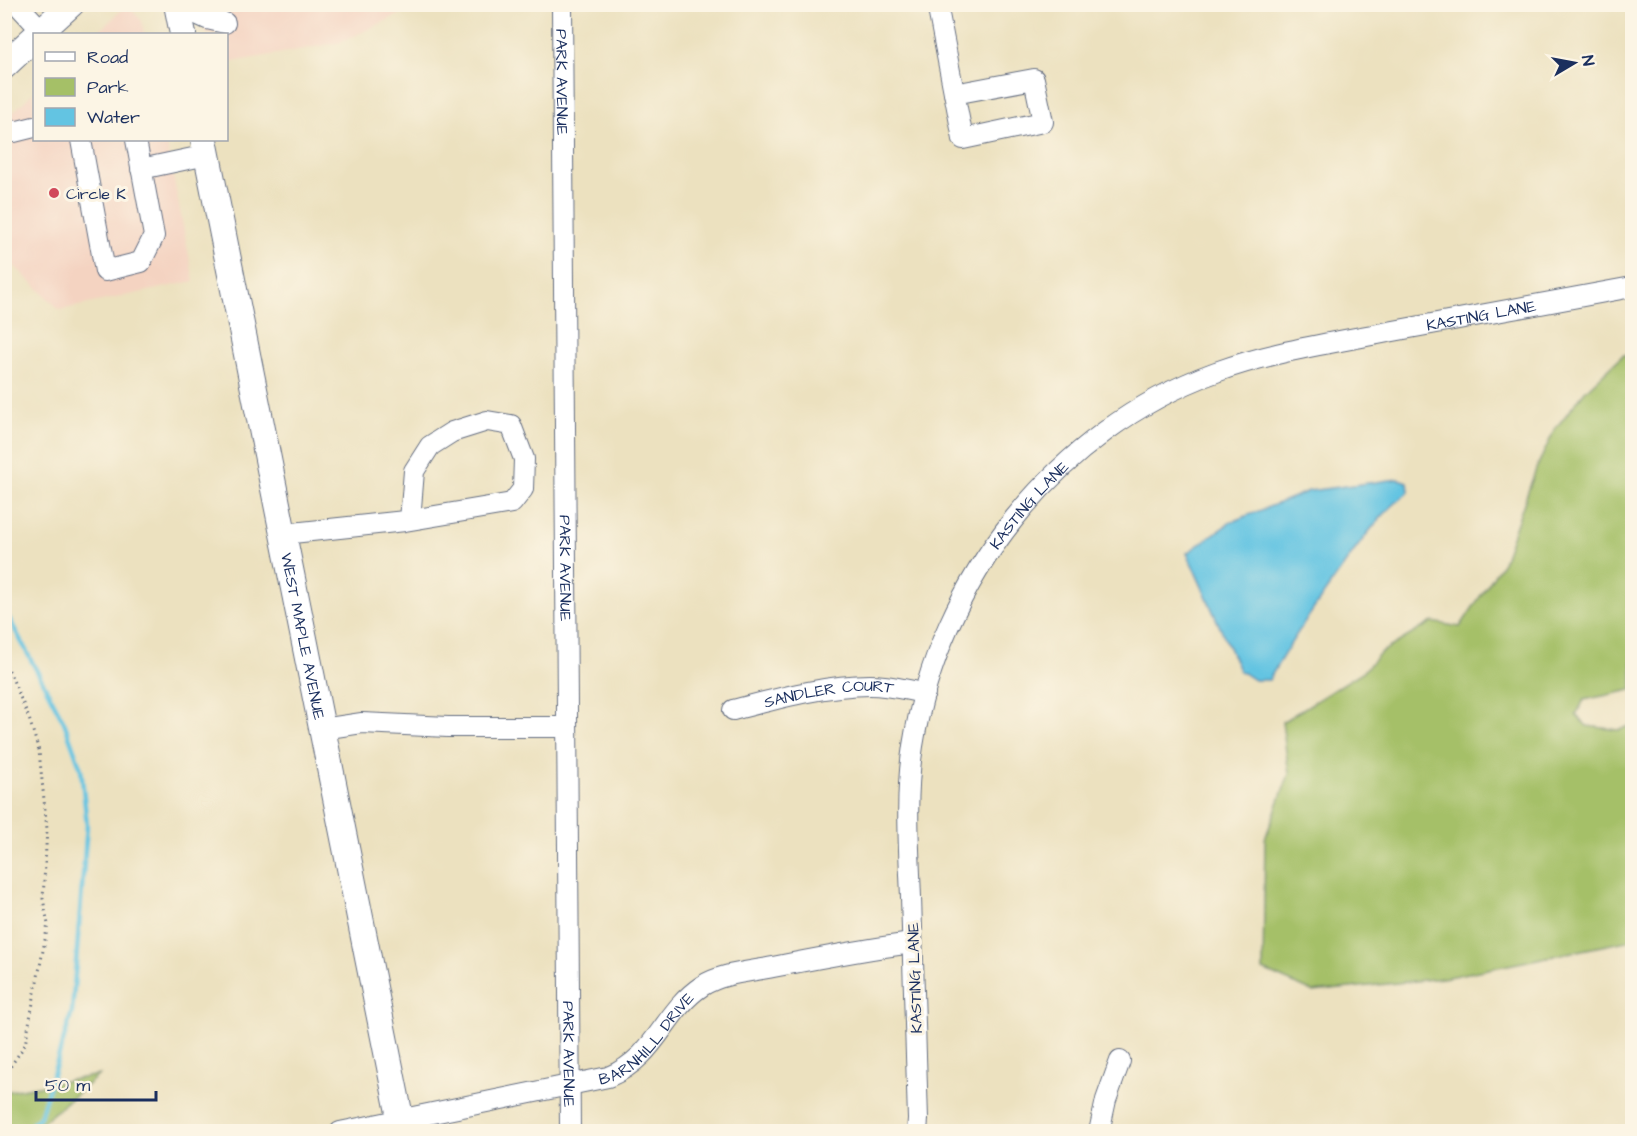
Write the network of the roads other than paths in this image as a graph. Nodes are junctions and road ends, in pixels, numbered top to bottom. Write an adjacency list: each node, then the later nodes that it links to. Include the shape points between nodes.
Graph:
1 (17, 4): 7 (street)
2 (71, 4): 8 (main road)
3 (562, 4): 24 (street, PARK AVENUE)
4 (937, 4): 12 (street)
5 (177, 5): 6 (street); 9 (main road)
6 (225, 23)
7 (37, 33)
8 (39, 33)
9 (183, 33)
10 (33, 39): 11 (main road)
11 (4, 66)
12 (954, 94): 12 (street, via 963,139 1043,122 1034,79)
13 (4, 124): 14 (street, via 14,132)
14 (33, 128)
15 (81, 141): 18 (street, via 105,271 141,262 154,236)
16 (136, 141): 18 (street)
17 (205, 147): 18 (street); 21 (main road, WEST MAPLE AVENUE)
18 (141, 169)
19 (1632, 286): 22 (street, KASTING LANE, via 1283,352 1217,371 1137,410 1085,446 1042,486 994,543 947,628)
20 (410, 520): 20 (street, via 512,503 523,489 524,459 510,425 487,421 452,432 430,446 414,471); 21 (street)
21 (283, 534): 25 (main road, WEST MAPLE AVENUE)
22 (925, 693): 23 (street, SANDLER COURT, via 872,685 850,686); 26 (street, KASTING LANE, via 913,746 908,801)
23 (733, 710)
24 (567, 727): 25 (street, via 362,723); 28 (street, PARK AVENUE)
25 (322, 729): 29 (main road, WEST MAPLE AVENUE)
26 (912, 943): 28 (street, BARNHILL DRIVE, via 726,976 703,986 684,1002 646,1052 622,1071); 32 (street, KASTING LANE)
27 (1119, 1061): 33 (street)
28 (569, 1086): 29 (street, BARNHILL DRIVE); 31 (street, PARK AVENUE)
29 (402, 1126): 30 (street, BARNHILL DRIVE)
30 (340, 1131)
31 (570, 1131)
32 (917, 1131)
33 (1100, 1131)

